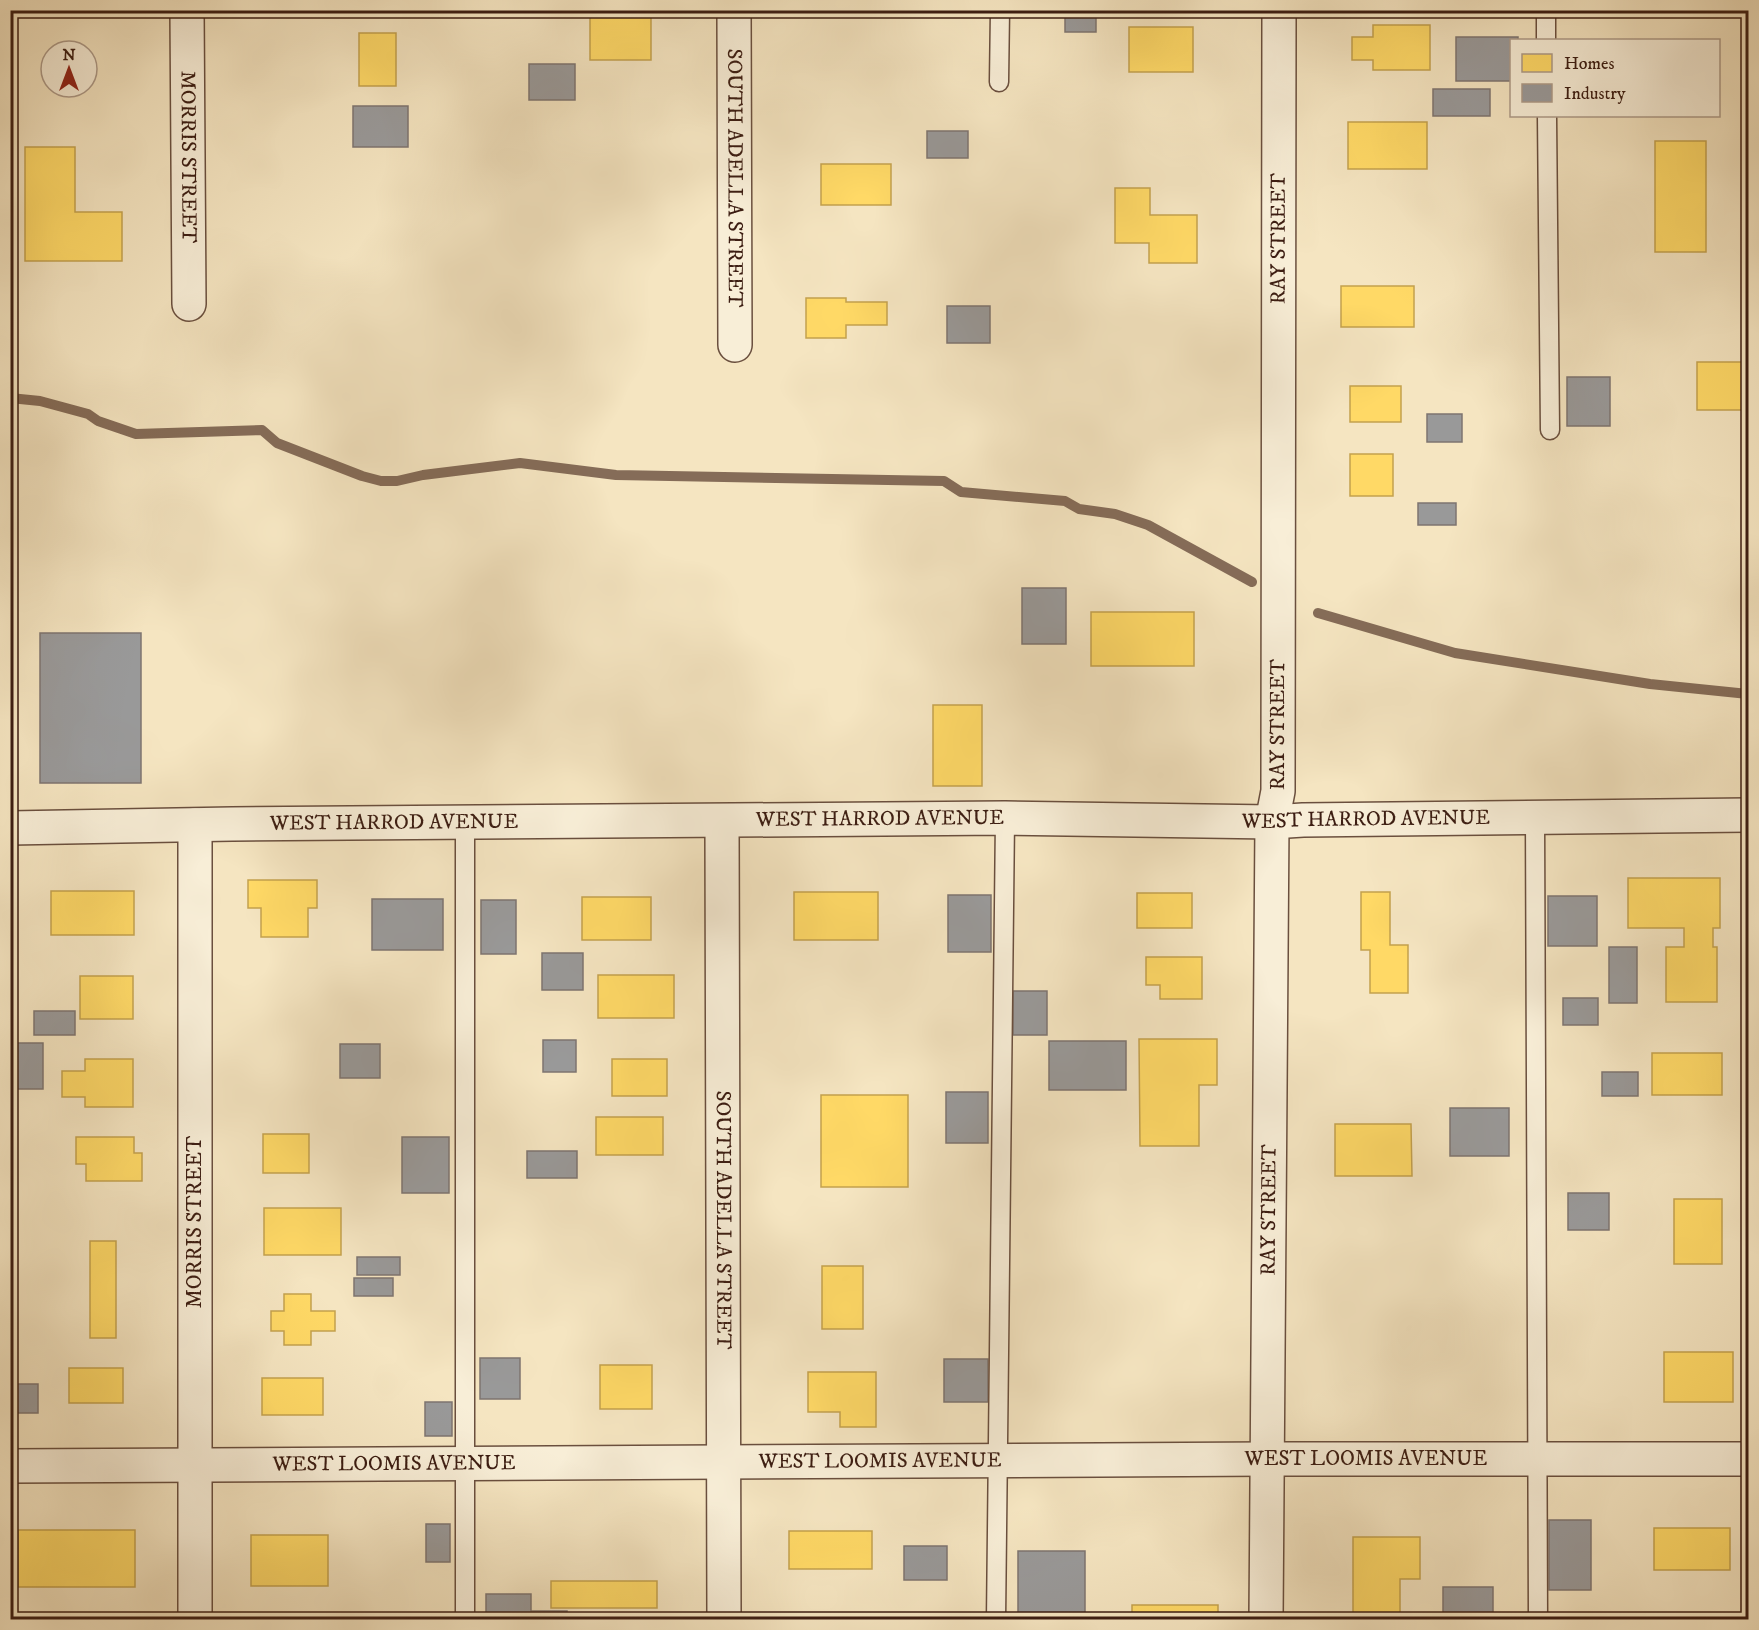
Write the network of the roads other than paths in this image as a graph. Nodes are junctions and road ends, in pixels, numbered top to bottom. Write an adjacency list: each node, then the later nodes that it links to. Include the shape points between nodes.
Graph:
1 (187, 10): 9 (street, MORRIS STREET)
2 (734, 10): 10 (street, SOUTH ADELLA STREET)
3 (999, 10): 7 (lane)
4 (1279, 10): 16 (street, RAY STREET, via 1278,791)
5 (1546, 10): 6 (lane)
6 (1546, 39)
7 (999, 82)
8 (1547, 117): 11 (lane)
9 (189, 304)
10 (735, 345)
11 (1550, 430)
12 (1749, 815): 13 (street, WEST HARROD AVENUE)
13 (1535, 817): 16 (street, WEST HARROD AVENUE); 23 (lane)
14 (1005, 818): 15 (street, WEST HARROD AVENUE); 16 (street, WEST HARROD AVENUE); 22 (lane)
15 (722, 821): 17 (street, WEST HARROD AVENUE); 24 (street, SOUTH ADELLA STREET)
16 (1272, 822): 20 (street, RAY STREET)
17 (465, 823): 18 (street, WEST HARROD AVENUE); 25 (lane)
18 (195, 825): 19 (street, WEST HARROD AVENUE); 26 (street, MORRIS STREET)
19 (10, 828)
20 (1268, 1459): 22 (street, WEST LOOMIS AVENUE); 23 (street, WEST LOOMIS AVENUE); 32 (street, RAY STREET)
21 (1749, 1459): 23 (street, WEST LOOMIS AVENUE)
22 (999, 1460): 24 (street, WEST LOOMIS AVENUE); 31 (lane)
23 (1538, 1460): 33 (lane)
24 (724, 1462): 25 (street, WEST LOOMIS AVENUE); 30 (street, SOUTH ADELLA STREET)
25 (465, 1463): 26 (street, WEST LOOMIS AVENUE); 29 (lane)
26 (195, 1464): 27 (street, WEST LOOMIS AVENUE); 28 (street, MORRIS STREET)
27 (10, 1466)
28 (195, 1620)
29 (465, 1620)
30 (724, 1620)
31 (996, 1620)
32 (1266, 1620)
33 (1538, 1620)

